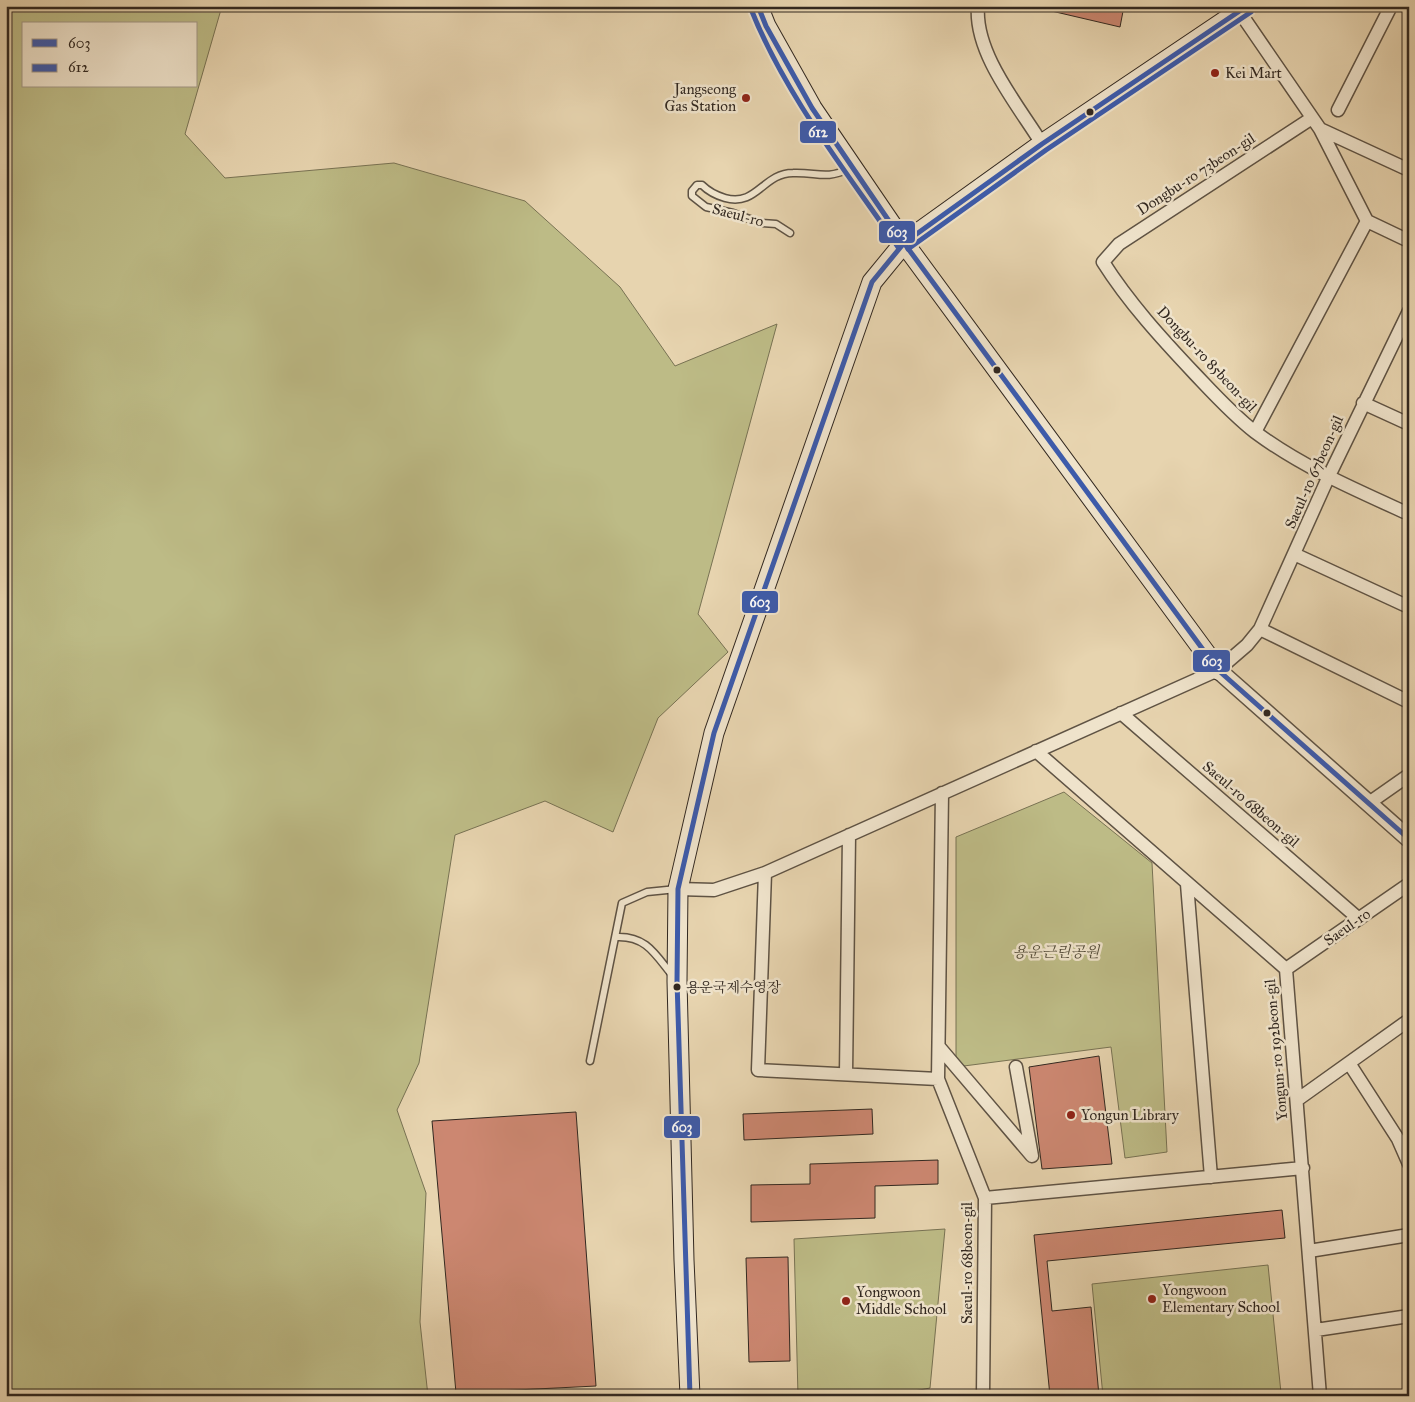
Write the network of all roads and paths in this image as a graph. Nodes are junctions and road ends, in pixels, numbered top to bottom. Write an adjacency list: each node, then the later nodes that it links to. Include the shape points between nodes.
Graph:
1 (758, 6): 9 (main road, via 812,108)
2 (978, 6): 8 (street, via 977,22 989,60)
3 (1391, 6): 5 (street)
4 (1243, 9): 6 (street); 8 (main road)
5 (1338, 110)
6 (1312, 118): 7 (street); 15 (street, Dongbu-ro 73beon-gil, via 1118,244)
7 (1320, 130): 10 (street); 11 (street)
8 (1042, 144): 14 (main road)
9 (853, 167): 12 (lane, Saeul-ro, via 836,175 792,172 773,179 752,196 739,201 710,193 702,185 697,185 692,191 692,196 706,207 733,212 761,223 776,224); 14 (main road)
10 (1409, 170)
11 (1367, 221): 13 (street); 20 (street)
12 (790, 233)
13 (1409, 241)
14 (904, 243): 26 (main road); 38 (main road, via 872,282 862,310 714,734)
15 (1104, 262): 20 (street, Dongbu-ro 85beon-gil, via 1119,287 1170,347 1228,409)
16 (1409, 311): 17 (street, Saeul-ro 67beon-gil)
17 (1404, 330): 18 (street, Saeul-ro 67beon-gil)
18 (1363, 403): 19 (street); 21 (street, Saeul-ro 67beon-gil)
19 (1409, 424)
20 (1256, 432): 21 (street, Dongbu-ro 85beon-gil)
21 (1328, 478): 22 (street, Dongbu-ro 85beon-gil); 23 (street, Saeul-ro 67beon-gil)
22 (1409, 514)
23 (1294, 554): 24 (street); 25 (street, Saeul-ro 67beon-gil)
24 (1409, 607)
25 (1260, 629): 26 (street, Saeul-ro 67beon-gil); 27 (street)
26 (1218, 670): 28 (street); 32 (street)
27 (1409, 702)
28 (1121, 713): 29 (street); 39 (street, Saeul-ro 68beon-gil)
29 (1036, 750): 31 (street); 36 (street, Yongun-ro 192beon-gil)
30 (1409, 775): 32 (street)
31 (942, 793): 33 (street); 44 (street, Saeul-ro 68beon-gil)
32 (1369, 803): 34 (street)
33 (849, 835): 35 (street); 48 (street)
34 (1409, 839)
35 (765, 873): 38 (street, via 714,890); 48 (street, via 758,1070)
36 (1187, 884): 41 (street, Yongun-ro 192beon-gil); 53 (street)
37 (1409, 884): 39 (street, Saeul-ro)
38 (678, 889): 40 (lane, via 647,892 622,903); 42 (main road)
39 (1359, 918): 41 (street, Saeul-ro)
40 (617, 937): 42 (lane, via 631,936 648,946); 45 (lane)
41 (1286, 969): 50 (street, Yongun-ro 192beon-gil)
42 (677, 981): 59 (main road)
43 (1409, 1020): 46 (street)
44 (940, 1048): 47 (street, via 1032,1156); 49 (street, Saeul-ro 68beon-gil)
45 (590, 1061)
46 (1349, 1063): 50 (street); 51 (street, via 1398,1139)
47 (1016, 1067)
48 (846, 1074): 49 (street)
49 (938, 1079): 54 (street, Saeul-ro 68beon-gil)
50 (1297, 1100): 52 (street, Yongun-ro 192beon-gil)
51 (1409, 1164)
52 (1303, 1168): 53 (street); 56 (street, Yongun-ro 192beon-gil)
53 (1211, 1177): 54 (street)
54 (985, 1198): 60 (street, Saeul-ro 68beon-gil)
55 (1409, 1235): 56 (street)
56 (1309, 1251): 58 (street, Yongun-ro 192beon-gil)
57 (1409, 1316): 58 (street)
58 (1316, 1330): 61 (street, Yongun-ro 192beon-gil)
59 (690, 1396)
60 (983, 1396)
61 (1320, 1396)

